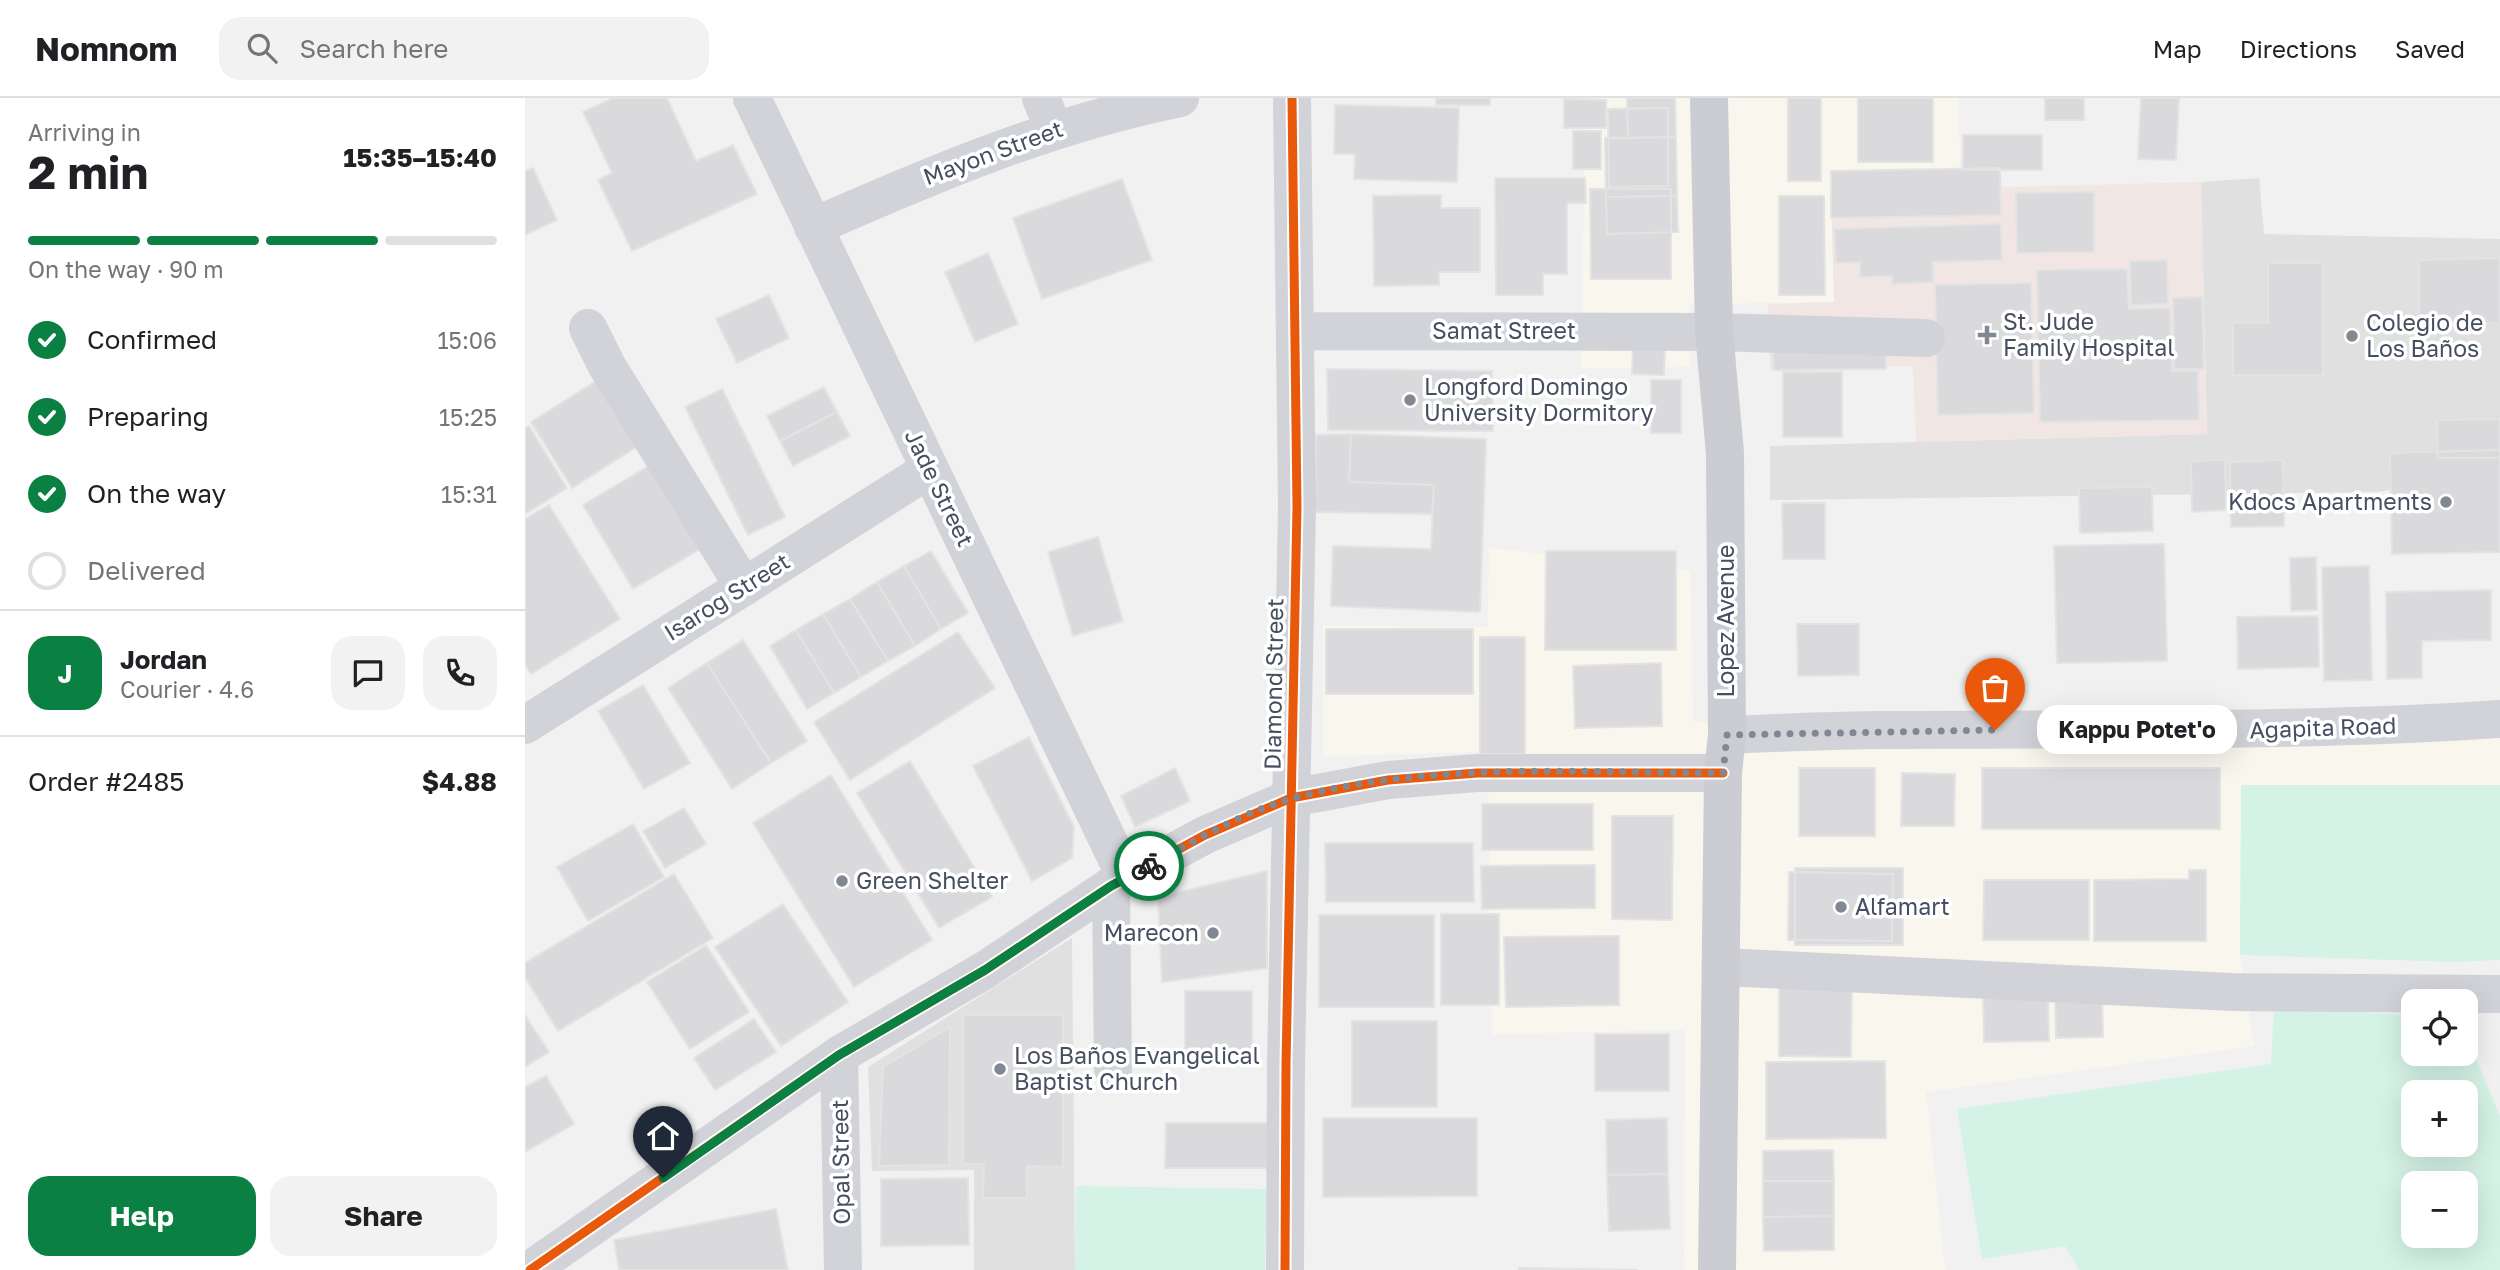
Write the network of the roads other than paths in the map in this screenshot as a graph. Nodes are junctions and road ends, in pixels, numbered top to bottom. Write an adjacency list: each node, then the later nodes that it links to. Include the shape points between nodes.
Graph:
1 (752, 98): 6 (street, Jade Street)
2 (1180, 98): 5 (street, Mayon Street)
3 (1292, 98): 8 (street, Diamond Street)
4 (1709, 98): 9 (main road, Lopez Avenue)
5 (1047, 114): 6 (street, Mayon Street)
6 (813, 227): 11 (street, Jade Street)
7 (587, 328): 12 (street)
8 (1295, 331): 9 (street, Samat Street); 17 (street, Diamond Street, via 1297,507)
9 (1714, 332): 10 (street, Samat Street); 15 (main road, Lopez Avenue, via 1725,453)
10 (1926, 338)
11 (930, 469): 12 (street, Isarog Street); 18 (street, Jade Street)
12 (744, 587): 14 (street, Isarog Street)
13 (2500, 719): 15 (street, Agapita Road, via 2208,731 1884,730)
14 (525, 725)
15 (1727, 735): 16 (main road, Lopez Avenue)
16 (1723, 773): 17 (street, via 1477,773 1388,780); 19 (main road, Lopez Avenue)
17 (1291, 799): 18 (street, via 1205,835); 25 (street, Diamond Street)
18 (1119, 882): 21 (street, via 985,970); 22 (street)
19 (1723, 967): 20 (street, via 2231,992); 26 (main road, Lopez Avenue)
20 (2500, 994)
21 (839, 1055): 23 (street); 24 (street, Opal Street)
22 (1113, 1069)
23 (530, 1270)
24 (843, 1270)
25 (1285, 1270)
26 (1717, 1270)

